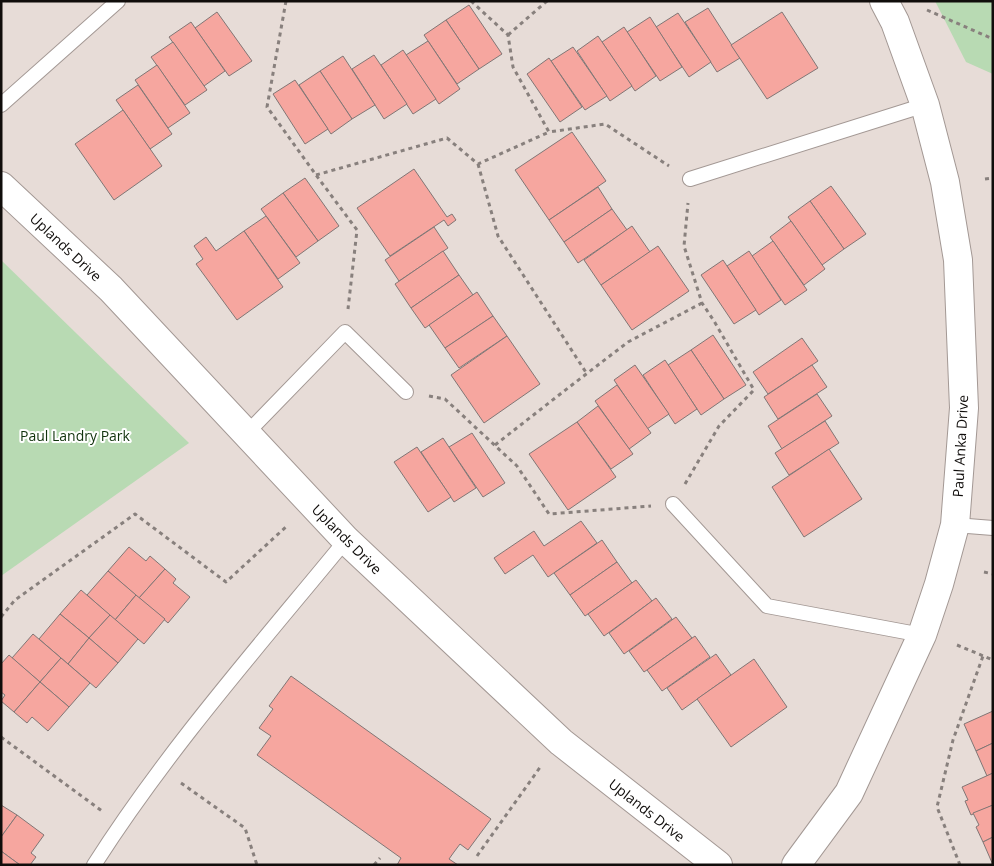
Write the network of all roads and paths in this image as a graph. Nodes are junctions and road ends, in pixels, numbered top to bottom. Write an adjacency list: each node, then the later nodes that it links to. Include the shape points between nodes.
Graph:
1 (118, 1): 9 (lane)
2 (286, 1): 13 (path, via 267,107)
3 (471, 1): 7 (path)
4 (546, 1): 7 (path)
5 (884, 1): 10 (street, Paul Anka Drive, via 895,22)
6 (927, 10): 8 (path)
7 (508, 35): 11 (path, via 513,67)
8 (993, 39)
9 (1, 105)
10 (925, 105): 15 (lane); 26 (street, Paul Anka Drive, via 945,182 958,260 964,408)
11 (549, 132): 12 (path); 15 (path, via 605,124)
12 (478, 164): 13 (path, via 448,138); 20 (path, via 498,236)
13 (316, 175): 19 (path, via 357,230)
14 (993, 178): 16 (path)
15 (690, 179): 18 (path, via 684,246)
16 (985, 179)
17 (1, 186): 22 (street, Uplands Drive, via 111,289)
18 (702, 303): 20 (path, via 628,342); 25 (path, via 754,390 719,426)
19 (345, 332): 21 (lane); 22 (lane)
20 (587, 374): 23 (path)
21 (406, 392): 23 (path, via 445,399)
22 (246, 434): 24 (street, Uplands Drive)
23 (495, 445): 25 (path, via 517,466 548,514)
24 (312, 504): 28 (street, Uplands Drive); 31 (path, via 226,582 135,514 16,600)
25 (673, 504): 32 (lane, via 767,606)
26 (955, 525): 27 (lane); 32 (street, Paul Anka Drive)
27 (993, 528)
28 (346, 540): 37 (street, Uplands Drive); 38 (lane, via 221,690)
29 (984, 572): 30 (path)
30 (993, 574)
31 (1, 617)
32 (922, 635): 46 (street, Paul Anka Drive, via 849,793)
33 (957, 645): 34 (path)
34 (983, 656): 35 (path); 47 (path, via 953,740 937,807)
35 (993, 660)
36 (1, 737): 39 (path)
37 (560, 742): 40 (path); 45 (street, Uplands Drive)
38 (161, 770): 39 (lane); 43 (path, via 245,828)
39 (120, 824): 42 (lane)
40 (477, 856)
41 (380, 858): 44 (path)
42 (94, 865)
43 (257, 865)
44 (374, 865)
45 (718, 865)
46 (796, 865)
47 (960, 865)

